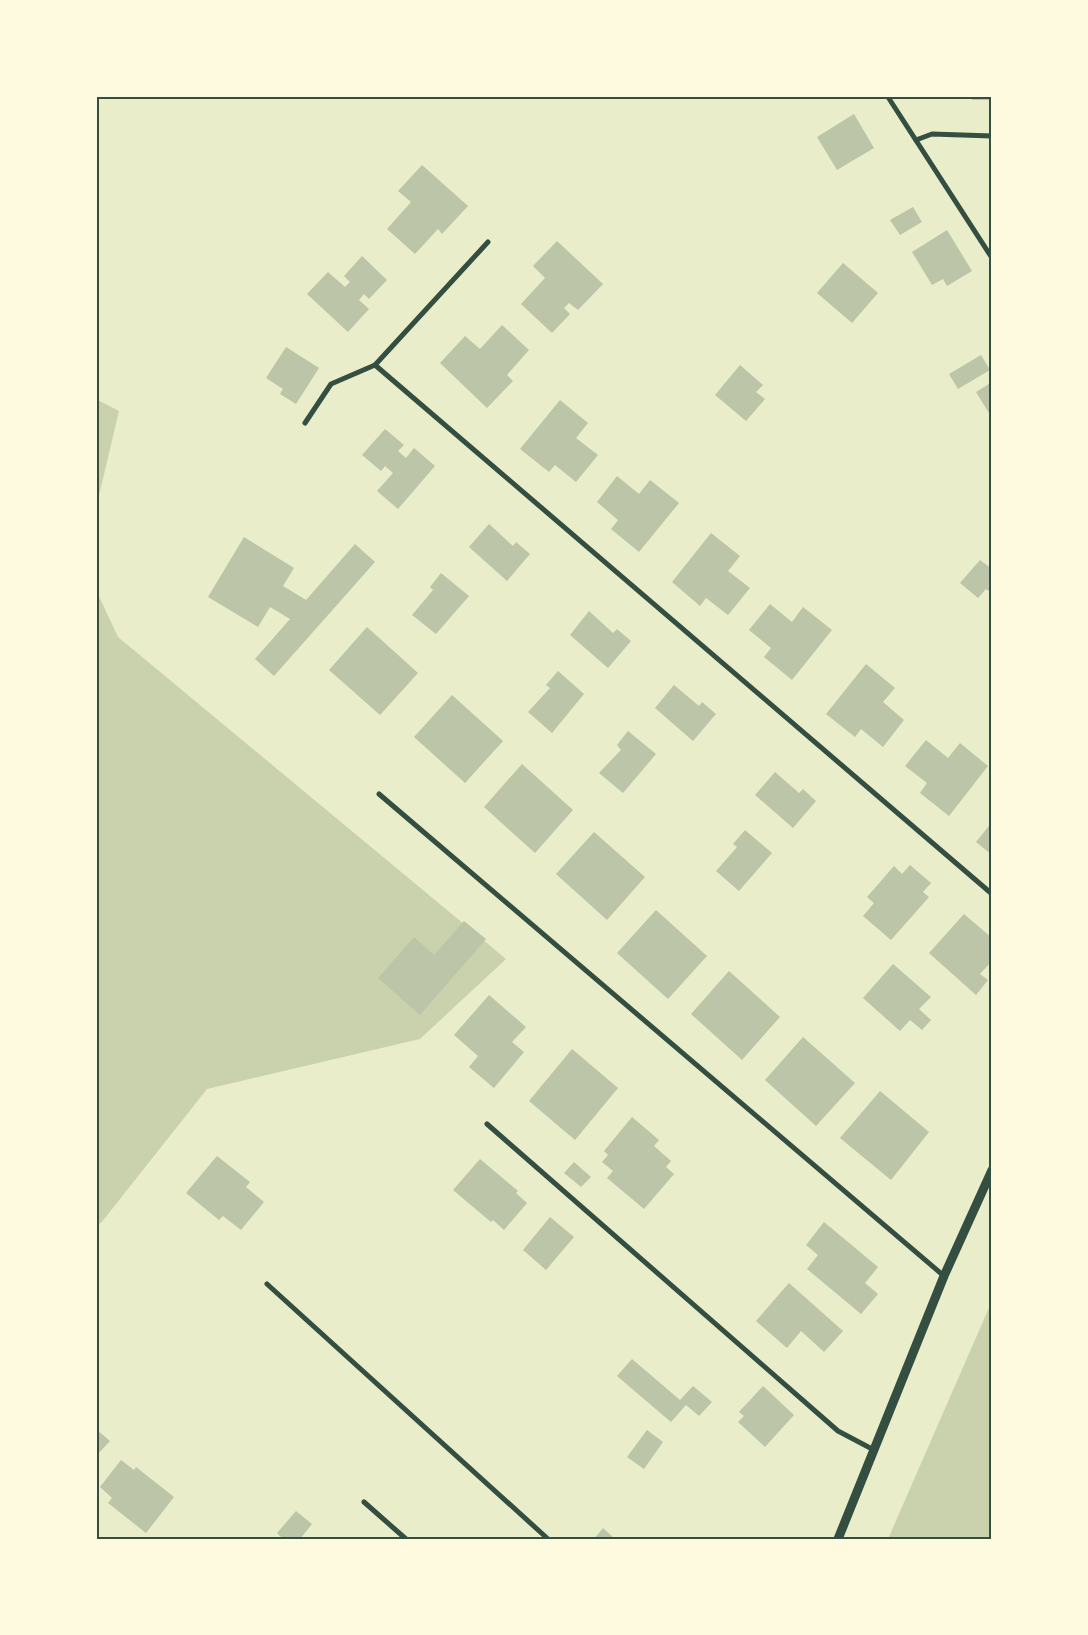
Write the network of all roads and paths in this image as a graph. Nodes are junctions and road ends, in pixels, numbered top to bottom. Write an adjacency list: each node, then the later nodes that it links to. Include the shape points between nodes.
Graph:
1 (888, 96): 3 (street)
2 (992, 136): 3 (street, via 932,134)
3 (916, 140): 5 (street)
4 (488, 242): 6 (street)
5 (992, 258)
6 (375, 365): 7 (street, via 331,384); 9 (street)
7 (305, 423)
8 (379, 794): 12 (street)
9 (992, 894)
10 (487, 1124): 14 (street, via 838,1431)
11 (992, 1170): 12 (street)
12 (944, 1276): 14 (street)
13 (268, 1284): 17 (street)
14 (874, 1450): 18 (street)
15 (364, 1502): 16 (street)
16 (406, 1539)
17 (548, 1539)
18 (838, 1539)

